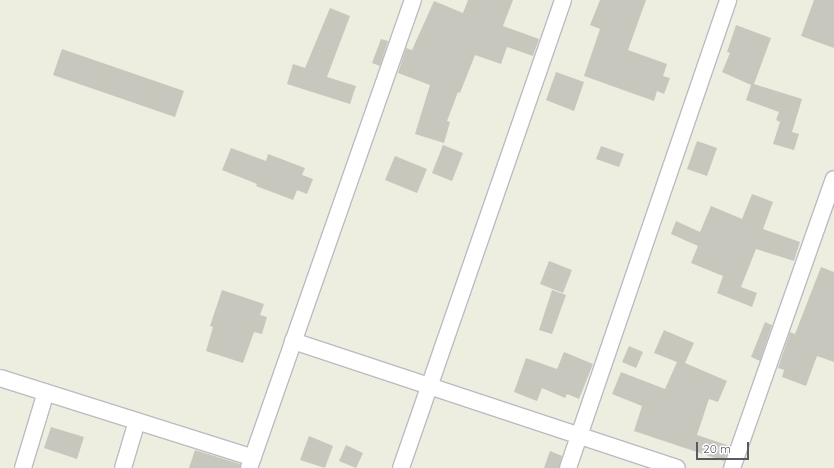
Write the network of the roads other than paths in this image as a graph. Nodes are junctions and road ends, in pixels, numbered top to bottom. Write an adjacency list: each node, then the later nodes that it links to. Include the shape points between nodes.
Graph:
1 (413, 0): 5 (street)
2 (563, 0): 7 (street)
3 (728, 0): 10 (street)
4 (834, 179): 17 (street)
5 (293, 341): 7 (street); 11 (street)
6 (0, 378): 8 (street)
7 (429, 386): 10 (street); 14 (street)
8 (46, 392): 9 (street); 12 (street)
9 (137, 421): 11 (street); 13 (street)
10 (578, 436): 15 (street); 16 (street)
11 (251, 463)
12 (23, 468)
13 (123, 468)
14 (401, 468)
15 (568, 468)
16 (677, 468)
17 (732, 468)

